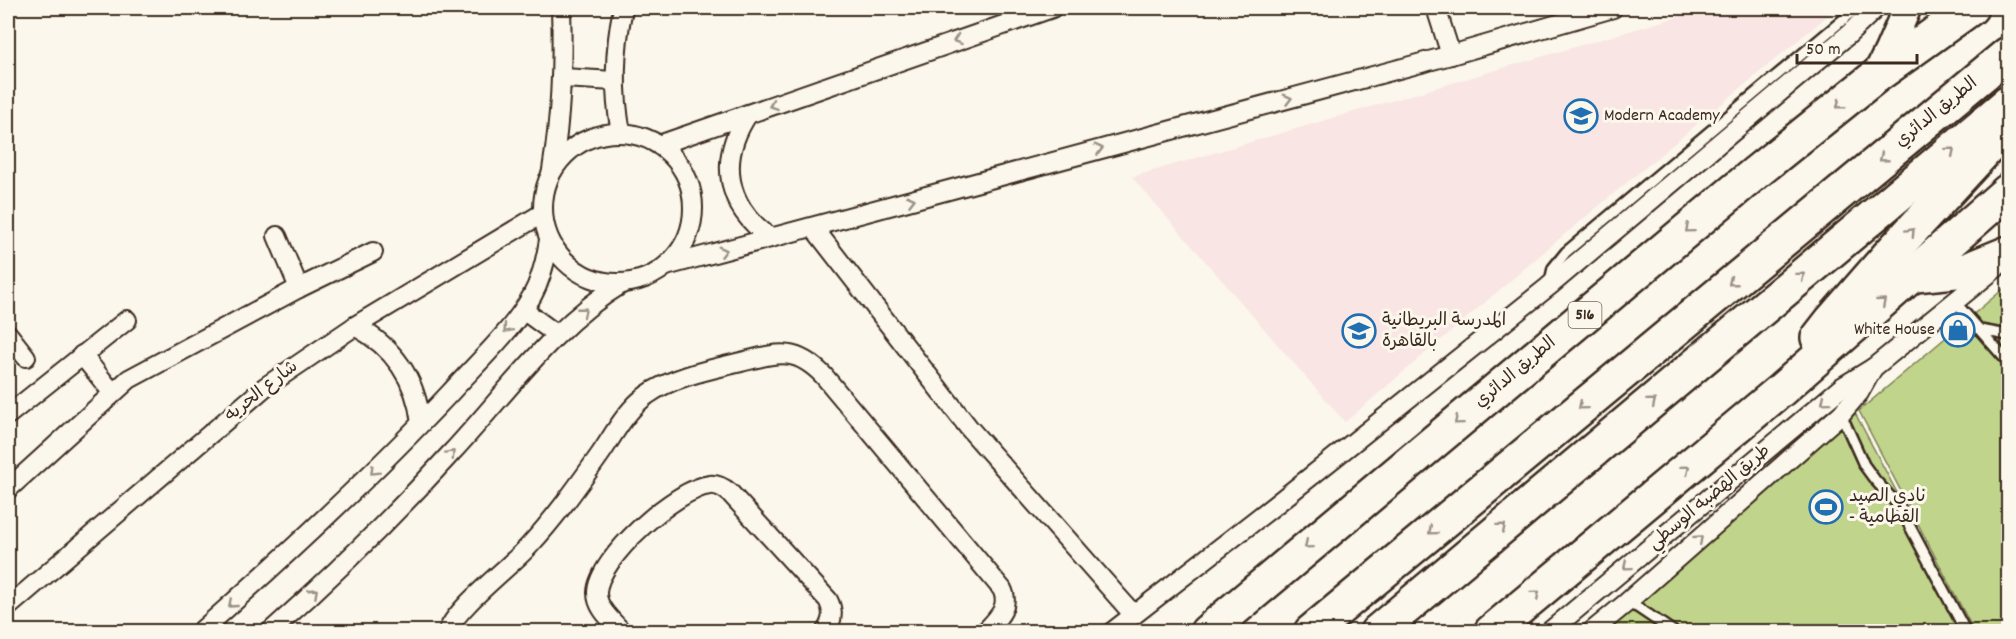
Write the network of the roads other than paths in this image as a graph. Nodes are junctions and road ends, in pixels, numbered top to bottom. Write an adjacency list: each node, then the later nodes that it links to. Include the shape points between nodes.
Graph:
1 (561, 8): 15 (street)
2 (623, 8): 16 (street)
3 (1000, 8): 11 (street)
4 (1052, 8): 11 (street)
5 (1436, 8): 13 (street)
6 (1613, 8): 13 (street)
7 (1857, 8): 21 (lane)
8 (1876, 8): 21 (street, via 1849,34)
9 (1907, 8): 14 (street)
10 (1971, 8): 14 (highway, الطريق الدائري / 516)
11 (996, 26): 18 (street, one-way to 18)
12 (2008, 54): 66 (highway, الطريق الدائري, one-way to 66)
13 (1451, 55): 26 (street, one-way to 13)
14 (1876, 76): 65 (highway, الطريق الدائري / 516, one-way to 65)
15 (562, 78): 16 (street); 23 (street)
16 (614, 81): 20 (street)
17 (2008, 103): 67 (highway, الطريق الدائري, one-way to 17)
18 (748, 114): 22 (street); 28 (street, via 732,146 730,181 740,208)
19 (2008, 126): 48 (highway, one-way to 19, via 1832,320)
20 (621, 133): 22 (street); 23 (street, via 600,135 581,143 564,156)
21 (1709, 142): 57 (street, via 1548,287)
22 (659, 145): 32 (street, via 676,161 688,181 693,203 691,227)
23 (552, 173): 25 (street)
24 (2008, 190): 33 (highway)
25 (543, 213): 29 (street); 39 (street, شارع الحريه)
26 (813, 226): 28 (street); 57 (street, via 969,428)
27 (277, 236): 35 (street)
28 (771, 238): 32 (street, one-way to 28)
29 (549, 240): 34 (street, via 562,259 579,273 601,282); 37 (street, via 541,277)
30 (373, 252): 35 (street)
31 (2008, 256): 33 (highway, via 1966,270); 36 (street, طريق الهضبه الوسطي)
32 (666, 266): 34 (street, via 653,275)
33 (1915, 275): 48 (highway, one-way to 33)
34 (623, 283): 42 (street, one-way to 34)
35 (298, 288): 49 (street, via 146,369)
36 (1955, 302): 40 (lane); 47 (street, طريق الهضبه الوسطي)
37 (523, 310): 42 (street); 52 (street, one-way to 52)
38 (127, 320): 44 (street)
39 (355, 326): 52 (street, via 378,340 397,359 414,389); 56 (street, شارع الحريه, via 237,409)
40 (1980, 330): 43 (lane); 46 (lane)
41 (8, 334): 45 (street)
42 (556, 334): 59 (street, one-way to 42, via 406,502)
43 (2008, 335)
44 (82, 355): 49 (street); 51 (street)
45 (26, 357)
46 (2008, 362)
47 (1874, 368): 50 (street, طريق الهضبه الوسطي); 54 (street, طريق الهضبه الوسطي, one-way to 54, via 1842,387)
48 (1780, 390): 68 (highway, one-way to 48)
49 (112, 392): 53 (street)
50 (1840, 414): 55 (street, طريق الهضبه الوسطي, one-way to 50); 73 (lane, via 1864,465 1899,506)
51 (8, 415)
52 (422, 423): 58 (street, one-way to 58, via 327,517)
53 (8, 489)
54 (1609, 582): 55 (street); 69 (street, طريق الهضبه الوسطي)
55 (1625, 604): 70 (street, طريق الهضبه الوسطي); 71 (lane); 72 (lane, via 1637,607)
56 (8, 607)
57 (1133, 614): 64 (street)
58 (200, 632)
59 (270, 632)
60 (448, 632): 63 (street, via 457,614 547,526 646,395 670,382 780,353 799,356 824,376 1002,589 1005,605)
61 (622, 632): 62 (street, via 600,606 600,578 643,525 680,498 708,485 717,485 730,494 828,600 832,618)
62 (825, 632)
63 (985, 632)
64 (1112, 632)
65 (1207, 632)
66 (1311, 632)
67 (1377, 632)
68 (1491, 632)
69 (1549, 632)
70 (1591, 632)
71 (1663, 632)
72 (1674, 632)
73 (1966, 632)

